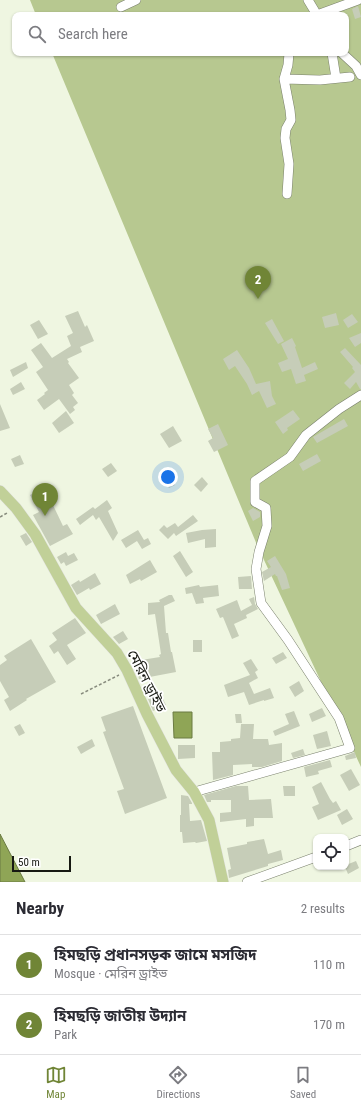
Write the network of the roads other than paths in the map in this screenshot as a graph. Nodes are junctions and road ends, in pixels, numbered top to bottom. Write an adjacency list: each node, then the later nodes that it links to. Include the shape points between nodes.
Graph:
1 (136, 0): 4 (street)
2 (308, 0): 5 (street)
3 (358, 0): 6 (street)
4 (121, 7)
5 (315, 12)
6 (325, 12)
7 (289, 56): 13 (street)
8 (332, 56): 12 (street)
9 (345, 56): 10 (street)
10 (361, 75)
11 (350, 77): 12 (street)
12 (336, 78): 13 (street)
13 (284, 79): 14 (street, via 291,120 285,138 289,164)
14 (287, 194)
15 (361, 395): 17 (street, via 306,435 290,457 254,480 255,502 266,508 267,526 256,569 261,603 339,718 350,748)
16 (0, 491): 17 (main road, মেরিন ড্রাইভ, via 35,534 76,608 118,653 176,770)
17 (194, 792): 21 (main road, মেরিন ড্রাইভ, via 209,820)
18 (361, 840): 19 (street)
19 (349, 845)
20 (313, 858): 22 (street)
21 (223, 882)
22 (247, 882)

